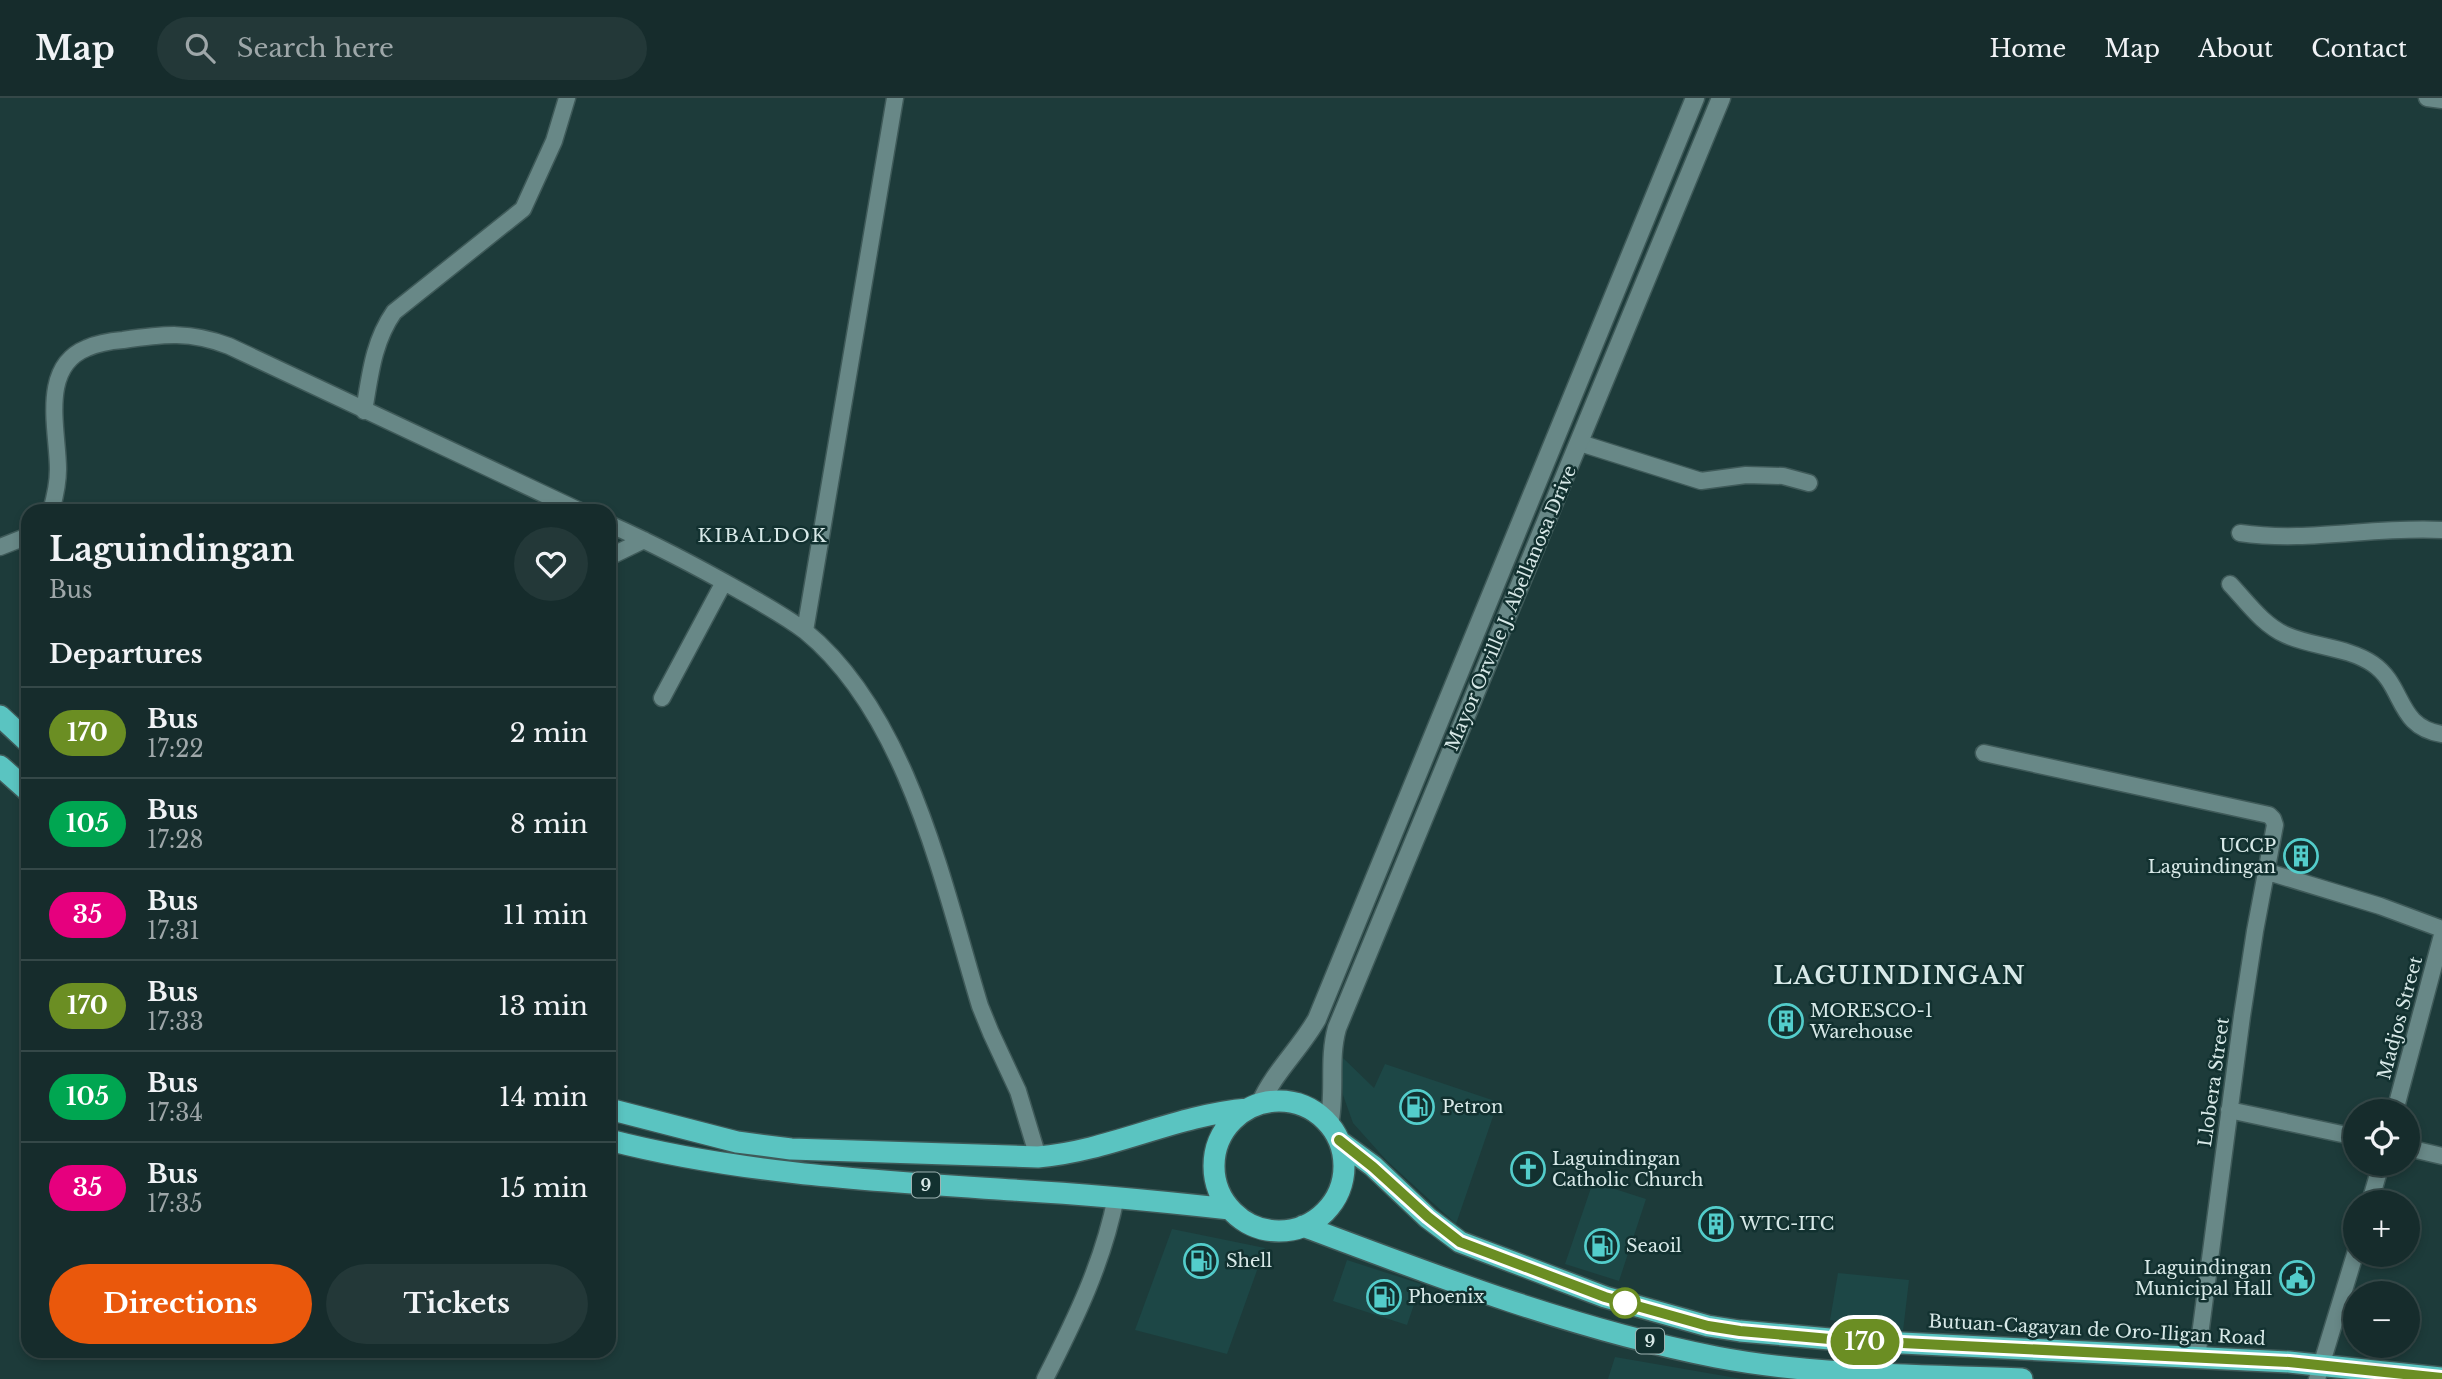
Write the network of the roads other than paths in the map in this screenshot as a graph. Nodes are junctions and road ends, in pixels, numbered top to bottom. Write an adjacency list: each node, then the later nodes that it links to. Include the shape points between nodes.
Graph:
1 (567, 98): 7 (street, via 554,141 523,209 394,312 385,325)
2 (895, 98): 21 (street)
3 (1696, 98): 33 (main road, Mayor Orville J. Abellanosa Drive, via 1317,1019)
4 (1721, 98): 8 (main road, Mayor Orville J. Abellanosa Drive)
5 (2427, 98): 6 (street)
6 (2442, 100)
7 (364, 411): 10 (street, via 201,336 168,334 85,348 64,366 58,382); 11 (street)
8 (1580, 443): 9 (street, via 1701,481 1746,475 1783,476); 37 (main road, Mayor Orville J. Abellanosa Drive, via 1337,1028 1331,1056)
9 (1809, 483)
10 (53, 504)
11 (560, 504)
12 (616, 527): 16 (street)
13 (2442, 530): 14 (street, via 2405,528 2288,537)
14 (2240, 533)
15 (21, 540): 17 (street)
16 (644, 540): 18 (street); 19 (street)
17 (0, 548)
18 (616, 554)
19 (724, 582): 21 (street); 22 (street)
20 (2230, 584): 24 (street, via 2270,626 2372,663 2392,686 2406,715 2419,727)
21 (805, 631): 44 (street, via 853,683 900,760 990,1033 1018,1091)
22 (662, 698)
23 (0, 716): 25 (highway)
24 (2442, 734)
25 (21, 736)
26 (1984, 753): 29 (street, Llobera Street, via 2269,815 2275,825)
27 (0, 766): 28 (highway)
28 (21, 785)
29 (2267, 872): 30 (street); 34 (street, Llobera Street)
30 (2442, 929)
31 (2442, 935): 32 (street, Madjos Street)
32 (2399, 1099)
33 (1254, 1106): 37 (highway, 9, via 1291,1102 1318,1114); 44 (highway, 9, via 1200,1116 1090,1149); 47 (highway, via 1226,1128 1214,1154 1216,1183)
34 (2229, 1110): 38 (street); 51 (street, Llobera Street)
35 (616, 1111): 36 (highway, 9)
36 (653, 1122): 40 (highway); 42 (highway, 9, via 791,1149)
37 (1334, 1133): 48 (highway, via 1343,1157 1339,1191 1324,1212); 50 (highway, Butuan-Cagayan de Oro-Iligan Road / 9, via 1460,1242 1636,1307 1740,1331)
38 (2343, 1134)
39 (616, 1141): 40 (highway, 9)
40 (646, 1150): 45 (highway, 9, via 783,1172)
41 (2420, 1151): 43 (street)
42 (944, 1155): 44 (highway, 9); 45 (highway)
43 (2442, 1156)
44 (1038, 1157)
45 (945, 1186): 46 (highway, 9)
46 (1116, 1197): 47 (highway, 9); 54 (street, via 1096,1272)
47 (1230, 1209): 48 (highway, 9, via 1254,1226 1270,1230)
48 (1303, 1226): 55 (highway, 9, via 1536,1310 1717,1357 1853,1373)
49 (2351, 1267): 52 (street)
50 (2002, 1349): 51 (highway, Butuan-Cagayan de Oro-Iligan Road / 9); 55 (street)
51 (2197, 1358): 52 (highway, Butuan-Cagayan de Oro-Iligan Road / 9)
52 (2320, 1372): 53 (highway, Butuan-Cagayan de Oro-Iligan Road / 9)
53 (2442, 1378)
54 (1045, 1379)
55 (1998, 1379): 56 (highway, 9)
56 (2022, 1379)

